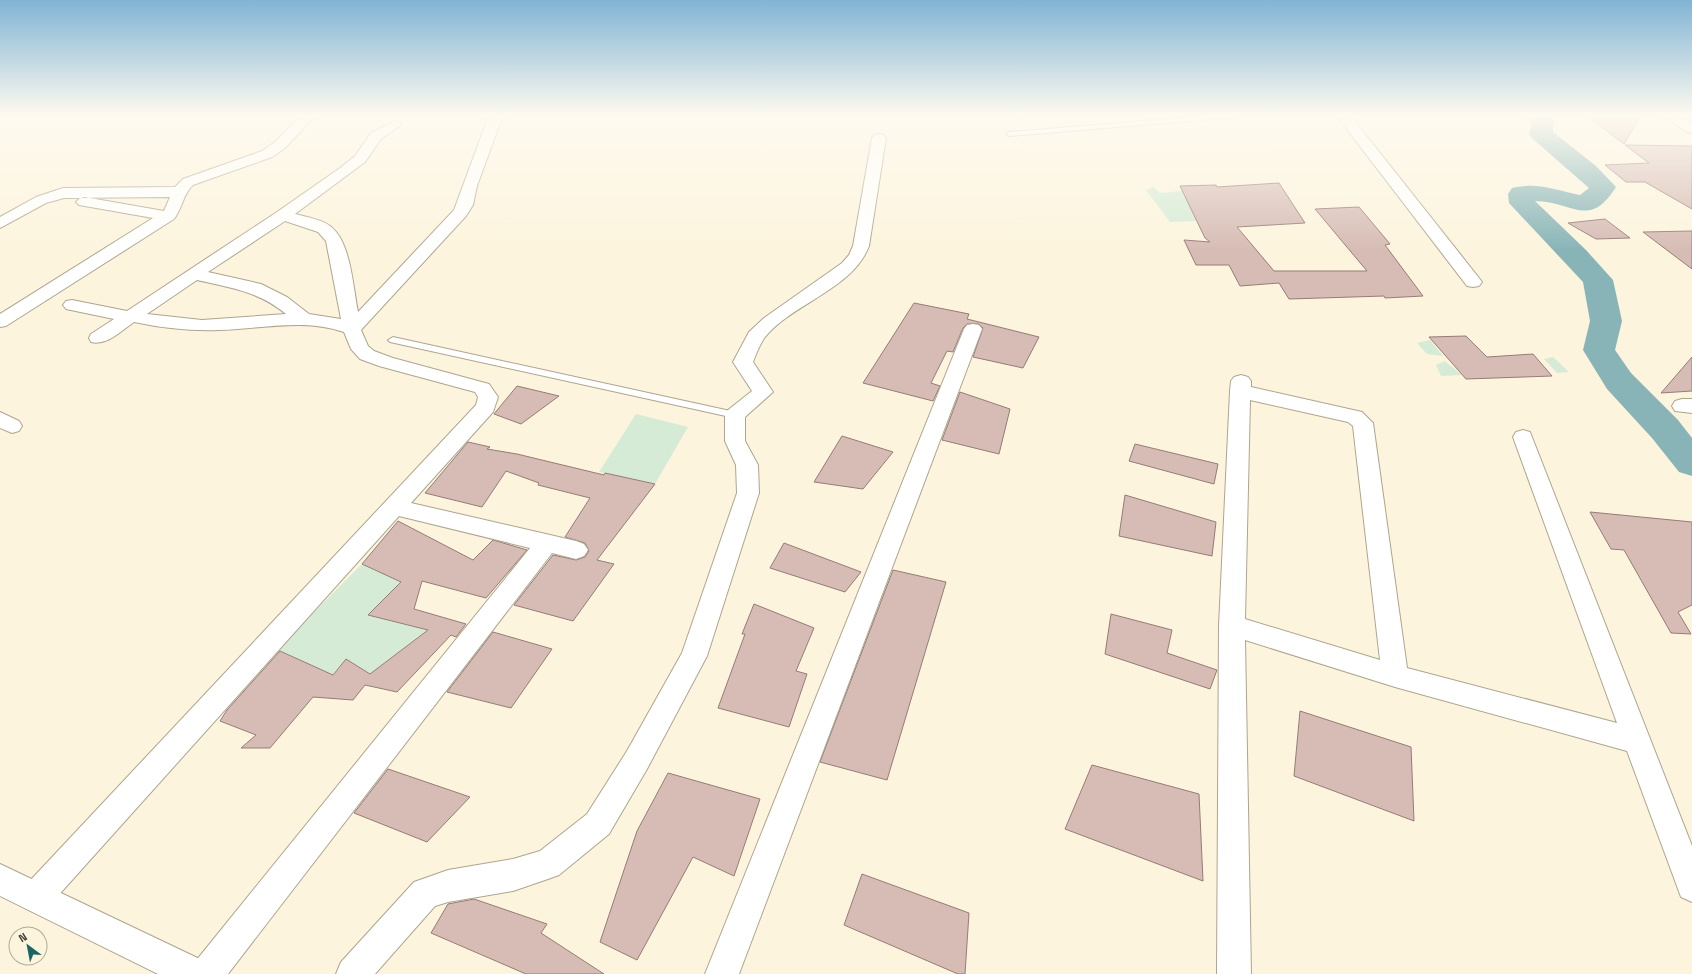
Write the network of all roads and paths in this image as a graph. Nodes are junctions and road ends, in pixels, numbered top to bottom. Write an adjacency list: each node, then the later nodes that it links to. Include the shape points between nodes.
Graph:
1 (248, 160): 6 (street, via 196,178 181,187)
2 (357, 160): 8 (street)
3 (479, 160): 18 (street, via 465,205 460,213)
4 (875, 160): 21 (street, via 860,251 848,267 770,322 756,336 743,362 763,392)
5 (1378, 160): 12 (street)
6 (179, 192): 7 (street, via 76,192); 9 (street, via 176,205)
7 (52, 196): 9 (street); 10 (street)
8 (283, 215): 11 (street); 18 (street, via 318,227 334,240)
9 (168, 216): 16 (street)
10 (0, 223)
11 (194, 274): 14 (street); 15 (street, via 255,288)
12 (1473, 282)
13 (72, 305): 14 (street)
14 (130, 317): 15 (street, via 202,325); 19 (street)
15 (303, 318): 18 (street, via 323,319)
16 (0, 322)
17 (973, 329): 35 (street)
18 (352, 330): 23 (street, via 360,349 367,355 482,388 488,397 486,407)
19 (98, 338)
20 (393, 340): 21 (lane)
21 (735, 415): 34 (street, via 735,440 748,465 748,493 694,656 637,760 598,824 548,864 513,875 448,886 425,893)
22 (1523, 437): 28 (street)
23 (395, 506): 24 (street); 31 (street)
24 (547, 543): 25 (street); 33 (street)
25 (576, 550)
26 (1232, 626): 27 (street); 27 (street, via 1240,386 1355,417 1363,423); 36 (street)
27 (1395, 676): 28 (street)
28 (1637, 741): 30 (street)
29 (0, 880): 31 (street)
30 (1692, 886)
31 (36, 897): 32 (street)
32 (194, 974)
33 (207, 974)
34 (353, 974)
35 (722, 974)
36 (1234, 974)

